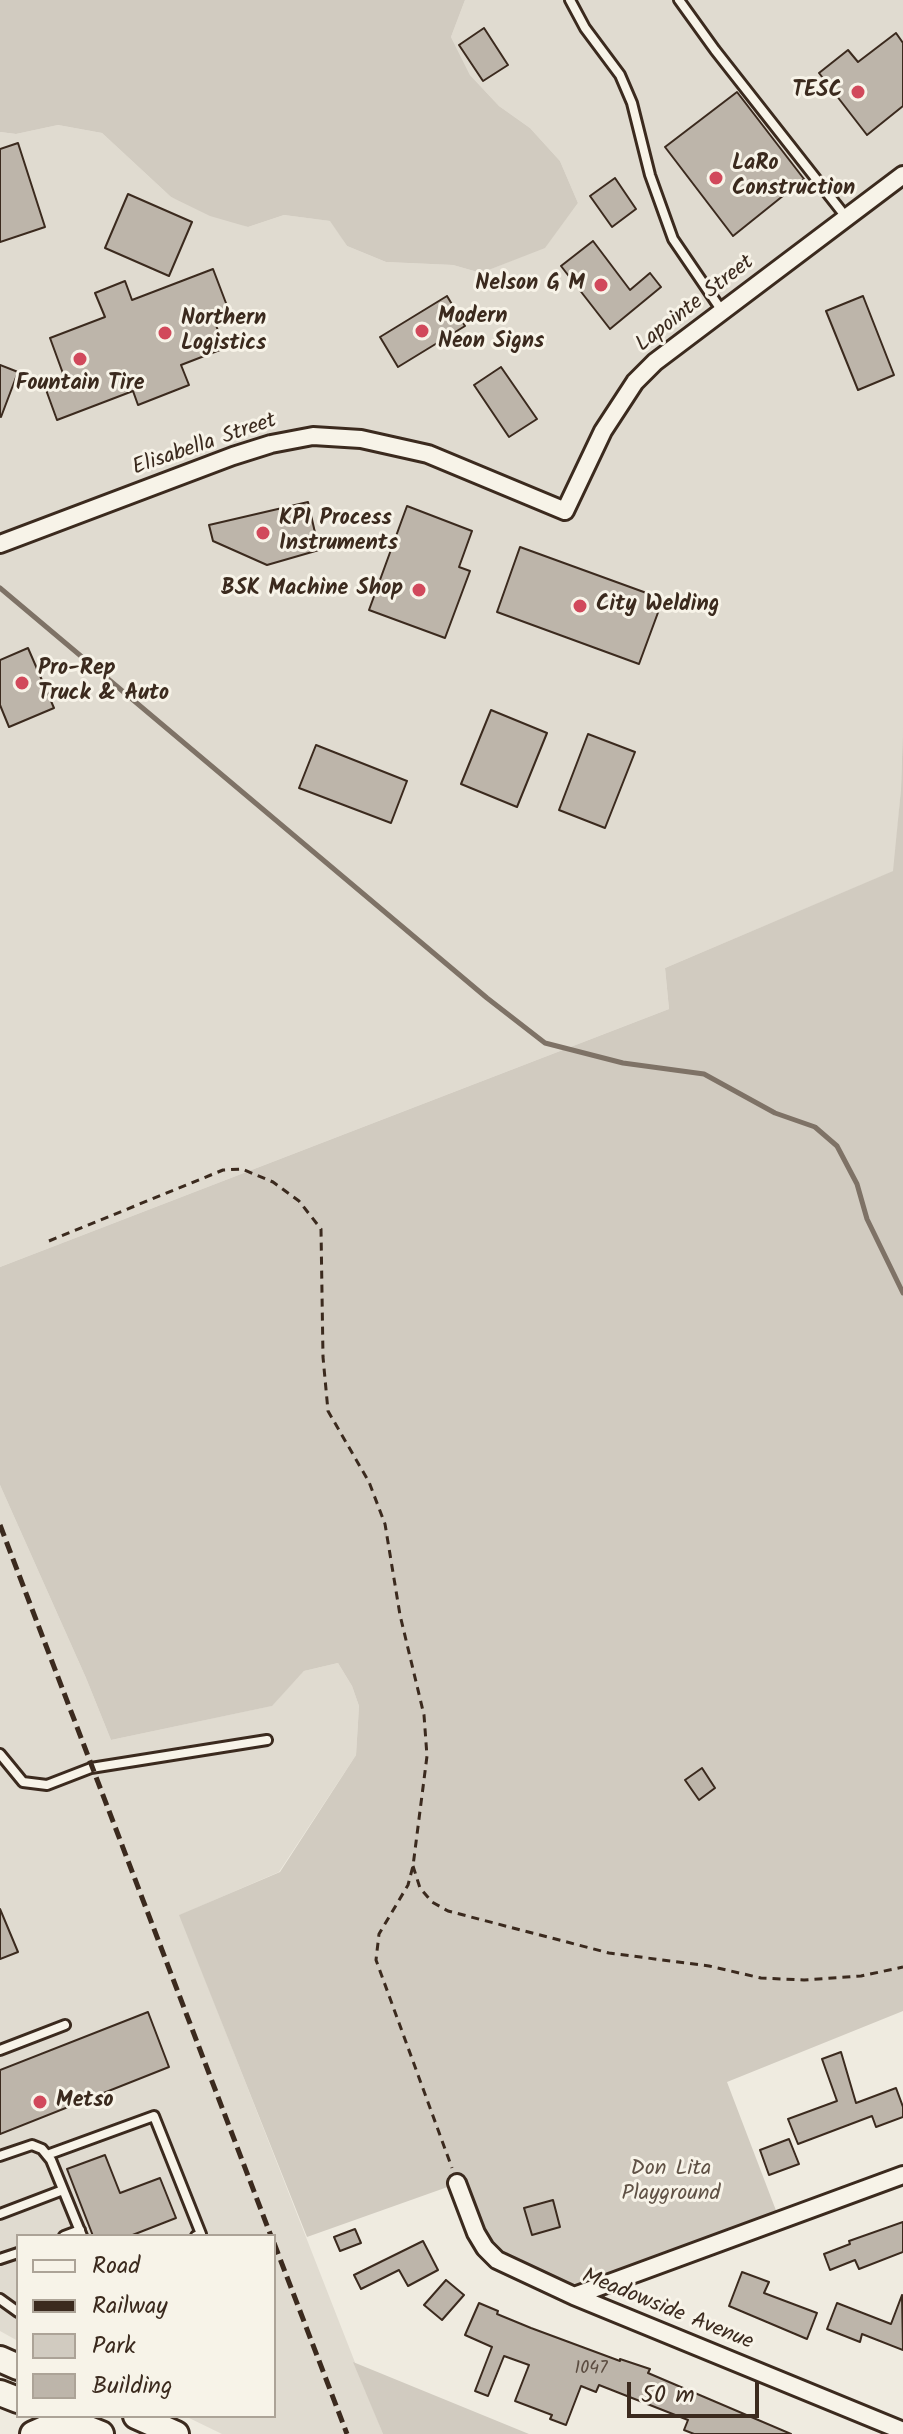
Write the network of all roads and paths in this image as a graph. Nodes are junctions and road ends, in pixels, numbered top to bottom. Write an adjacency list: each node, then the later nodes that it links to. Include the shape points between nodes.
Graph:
1 (570, 0): 5 (lane, via 620,75 673,239)
2 (679, 0): 4 (lane)
3 (903, 175): 4 (street, Lapointe Street)
4 (847, 218): 5 (street, Lapointe Street)
5 (722, 311): 6 (street, Lapointe Street, via 635,382 603,431)
6 (565, 511): 7 (street, Elisabella Street, via 428,454 361,439 313,436 233,456)
7 (0, 544)
8 (49, 1241): 11 (path, via 223,1170 242,1169 299,1201 321,1229 328,1411 369,1482 385,1524 424,1715 427,1756)
9 (267, 1740): 10 (lane, via 91,1768 47,1785 23,1782)
10 (0, 1754)
11 (413, 1866): 12 (path, via 420,1888 448,1911 609,1953 761,1978 861,1976); 18 (path, via 408,1885 379,1934 376,1960)
12 (903, 1967)
13 (65, 2025): 14 (lane)
14 (0, 2050)
15 (47, 2155): 16 (lane, via 32,2145); 19 (lane); 22 (lane, via 154,2116)
16 (0, 2156)
17 (903, 2175): 23 (street)
18 (457, 2183): 23 (street, Meadowside Avenue, via 476,2233 497,2260)
19 (63, 2190): 20 (lane); 21 (lane)
20 (0, 2214)
21 (81, 2233)
22 (199, 2234)
23 (574, 2296): 28 (street, Meadowside Avenue)
24 (0, 2299): 25 (lane)
25 (16, 2308)
26 (140, 2418): 31 (main road)
27 (65, 2420): 29 (main road); 30 (main road)
28 (903, 2431)
29 (33, 2434)
30 (101, 2434)
31 (176, 2434)

